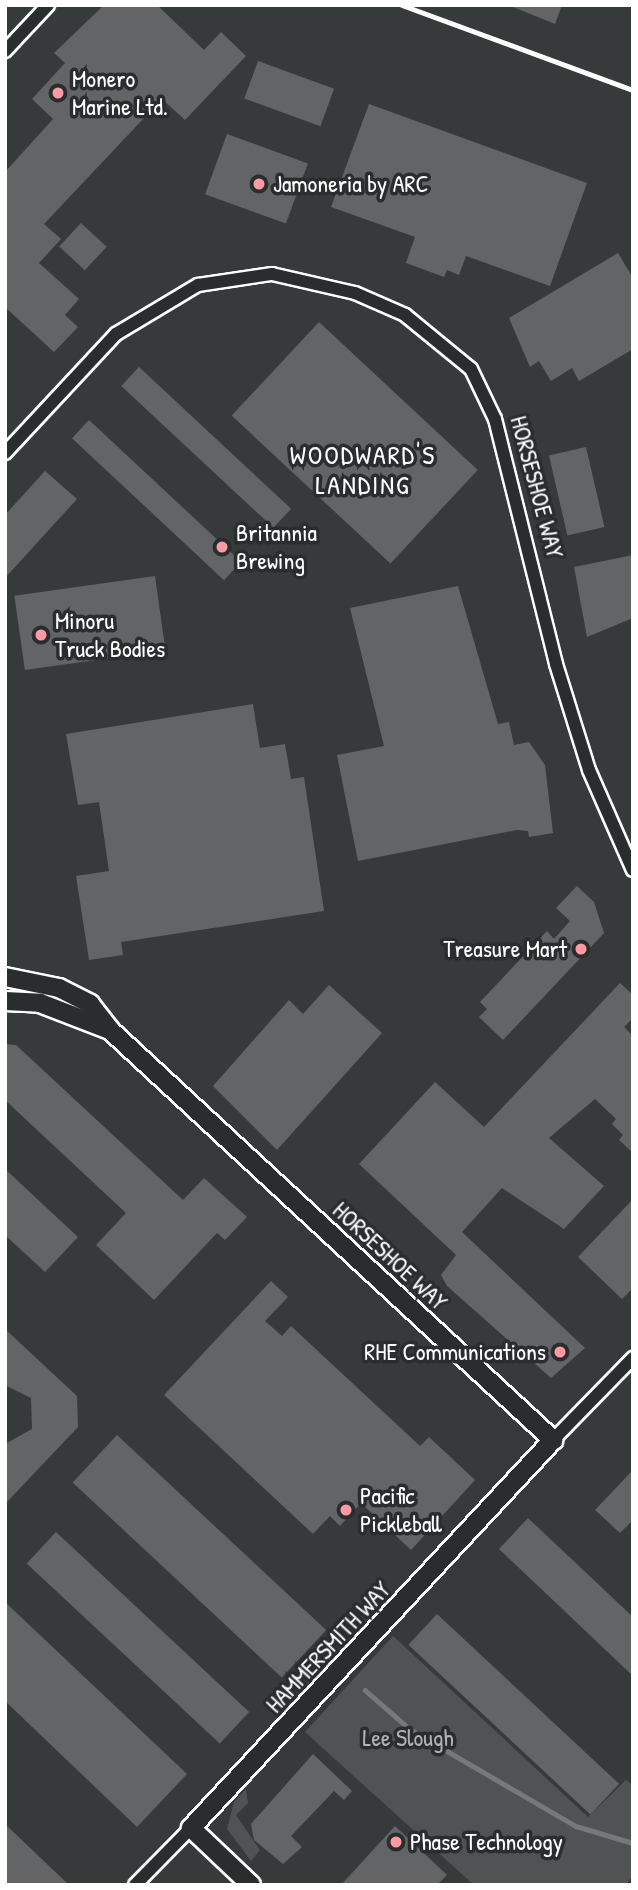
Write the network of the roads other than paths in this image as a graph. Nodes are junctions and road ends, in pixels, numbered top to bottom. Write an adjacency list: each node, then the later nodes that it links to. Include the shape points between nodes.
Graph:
1 (48, 5): 2 (street)
2 (5, 51)
3 (5, 453): 4 (street, HORSESHOE WAY, via 116,334 198,285 272,274 355,293 405,315 471,369 495,419 556,664 589,771)
4 (633, 870)
5 (5, 976): 7 (street, HORSESHOE WAY, via 77,996)
6 (5, 1001): 7 (street, HORSESHOE WAY, via 40,1003)
7 (110, 1030): 9 (street, HORSESHOE WAY)
8 (633, 1358): 9 (street)
9 (553, 1440): 10 (street, HAMMERSMITH WAY)
10 (191, 1828): 11 (street, HAMMERSMITH WAY); 12 (street)
11 (135, 1885)
12 (251, 1885)

